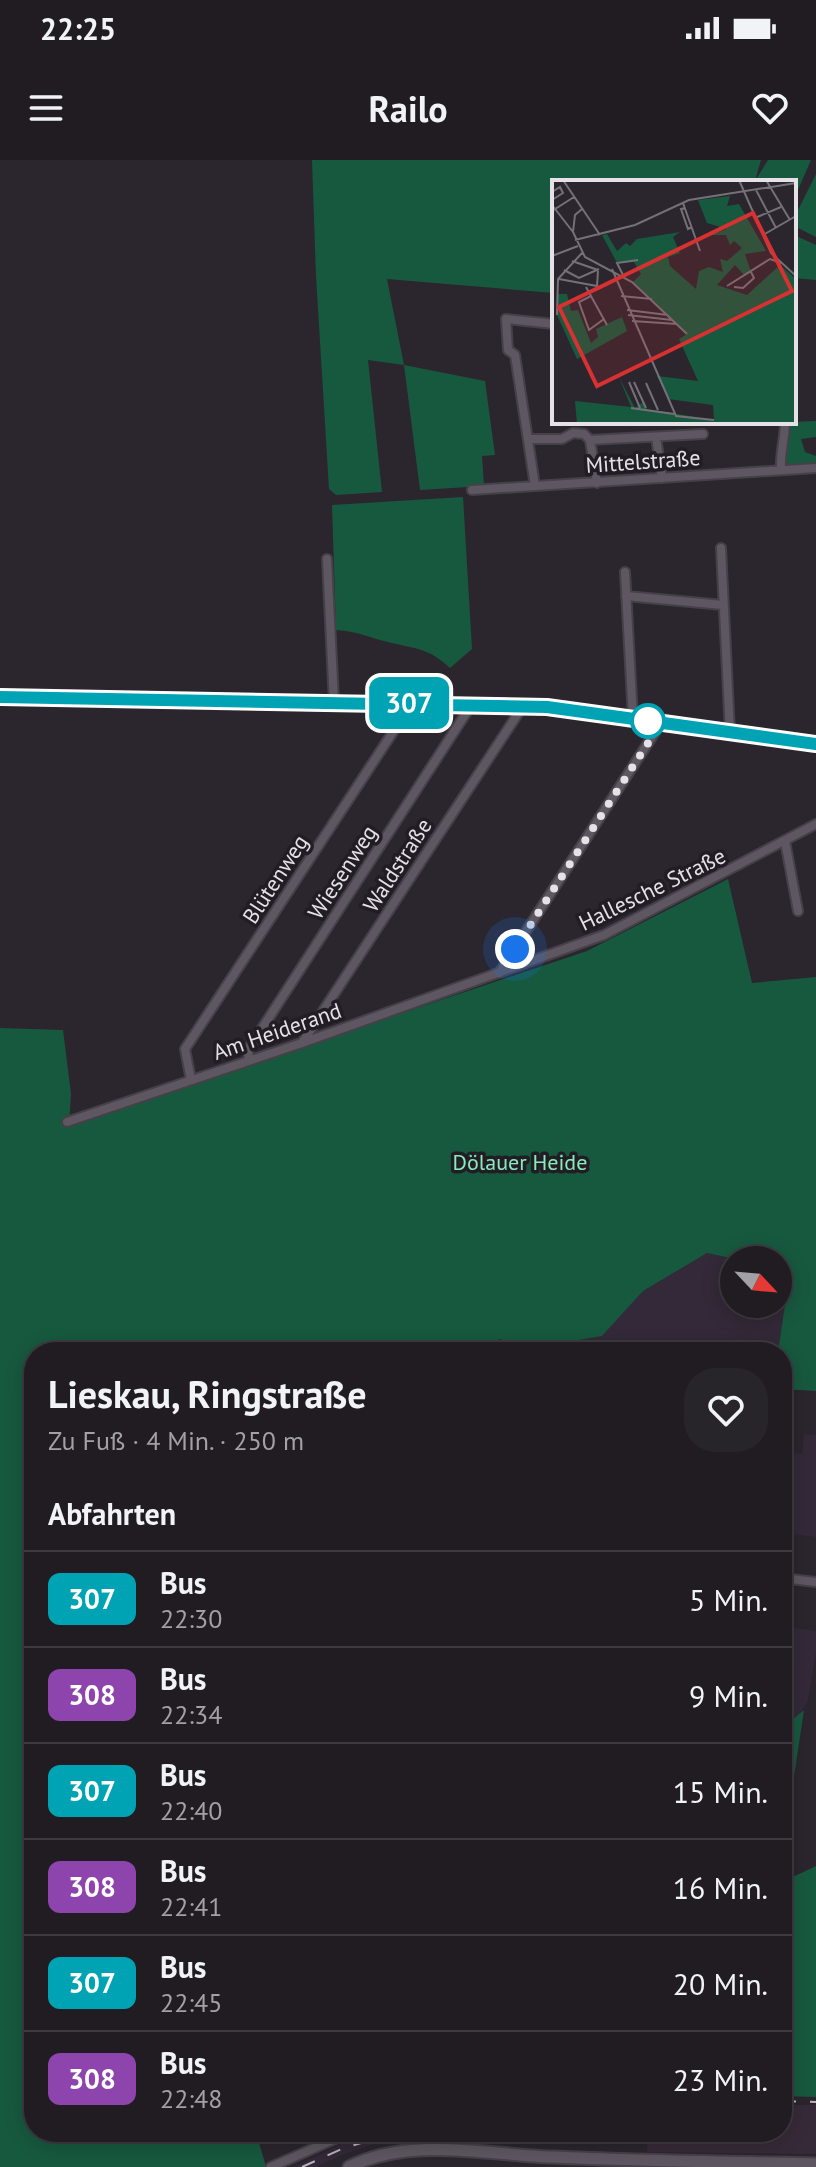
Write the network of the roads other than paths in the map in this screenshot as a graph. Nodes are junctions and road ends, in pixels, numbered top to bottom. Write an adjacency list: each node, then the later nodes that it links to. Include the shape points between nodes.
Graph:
1 (552, 324): 5 (street, via 506,319)
2 (785, 424): 8 (street)
3 (703, 434): 4 (street)
4 (656, 437): 6 (street); 9 (street)
5 (528, 439): 6 (street, via 562,439 573,433); 11 (street)
6 (590, 440): 10 (street)
7 (816, 468): 8 (street, Mittelstraße)
8 (781, 469): 9 (street, Mittelstraße)
9 (662, 478): 10 (street, Mittelstraße)
10 (597, 483): 11 (street, Mittelstraße)
11 (535, 486): 12 (street, Mittelstraße)
12 (472, 490)
13 (721, 548): 17 (street)
14 (327, 559): 19 (street)
15 (625, 572): 16 (street)
16 (626, 596): 17 (street); 23 (street)
17 (723, 605): 25 (street)
18 (0, 697): 19 (street)
19 (334, 703): 20 (street)
20 (412, 703): 21 (street); 33 (street, Blütenweg, via 185,1049)
21 (472, 704): 22 (street); 32 (street, Wiesenweg, via 248,1050)
22 (523, 706): 23 (street); 31 (street, Waldstraße)
23 (633, 719): 24 (street)
24 (661, 723): 25 (street); 30 (street)
25 (730, 733): 26 (street)
26 (816, 744)
27 (815, 825): 28 (street, Hallesche Straße)
28 (785, 841): 29 (street); 30 (street, Hallesche Straße, via 604,935)
29 (798, 911)
30 (499, 974): 31 (street, Am Heiderand)
31 (302, 1043): 32 (street, Am Heiderand)
32 (249, 1060): 33 (street, Am Heiderand)
33 (191, 1080): 34 (street, Am Heiderand)
34 (67, 1122)
35 (792, 1579): 36 (street)
36 (816, 1582)
37 (328, 2142): 41 (street)
38 (589, 2163): 40 (main road); 42 (main road, via 405,2151)
39 (816, 2164): 40 (main road)
40 (760, 2165)
41 (271, 2167)
42 (349, 2167)

